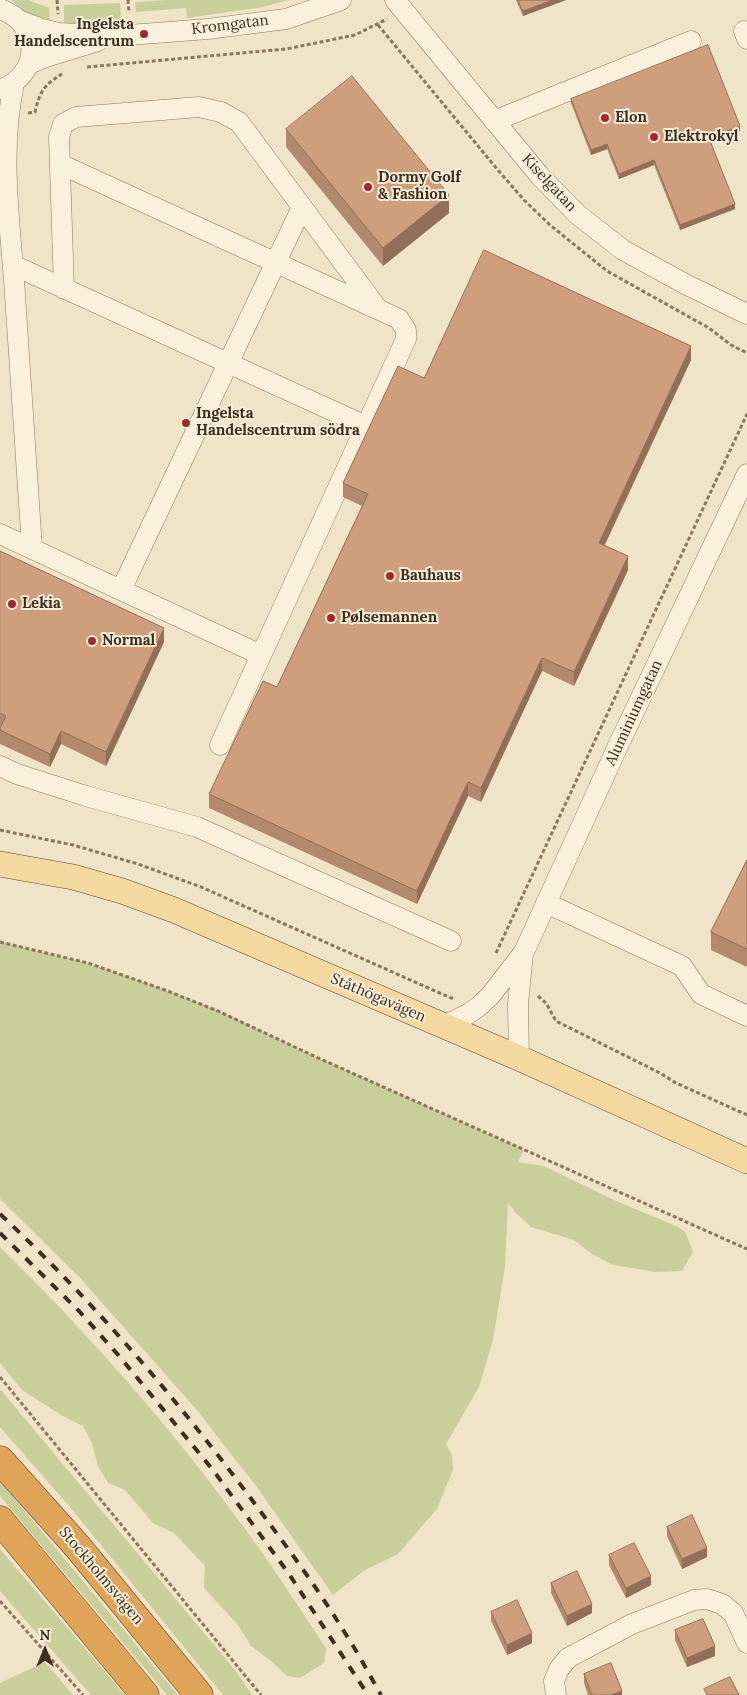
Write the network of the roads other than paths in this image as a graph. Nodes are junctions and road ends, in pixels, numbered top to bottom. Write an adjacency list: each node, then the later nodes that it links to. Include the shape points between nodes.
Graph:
1 (341, 0): 4 (street, Kromgatan, via 286,19)
2 (398, 5): 8 (street, Kiselgatan)
3 (7, 10): 4 (street, Kromgatan, via 42,29); 6 (street, via 28,31 32,53)
4 (116, 36): 6 (street, Kromgatan)
5 (691, 41): 8 (street)
6 (29, 64): 7 (street, via 23,75)
7 (7, 87): 11 (street)
8 (494, 121): 17 (street, Kiselgatan, via 577,214 623,250)
9 (60, 164): 12 (street, via 59,137 63,124 76,117 199,108 221,112 239,122); 13 (street); 15 (street)
10 (0, 168): 11 (street)
11 (6, 202): 14 (street)
12 (302, 207): 13 (street); 16 (street)
13 (276, 262): 16 (street); 18 (street)
14 (9, 274): 15 (street); 22 (street)
15 (64, 289): 18 (street)
16 (378, 309): 19 (street, via 399,319 406,330 406,339)
17 (747, 314)
18 (228, 363): 19 (street); 23 (street)
19 (366, 426): 24 (street)
20 (747, 474): 28 (street, Aluminiumgatan)
21 (0, 534): 22 (street)
22 (32, 548): 23 (street)
23 (121, 590): 24 (street)
24 (261, 655): 25 (street)
25 (220, 746)
26 (0, 766): 29 (street, via 86,796 197,827)
27 (0, 864): 32 (main road, Ståthögavägen, via 74,877 122,891 174,910)
28 (546, 904): 30 (street, Aluminiumgatan); 31 (street, via 682,966 701,994)
29 (450, 941)
30 (524, 952): 32 (street, Aluminiumgatan, via 484,1002); 33 (street, Aluminiumgatan, via 518,1004)
31 (747, 1016)
32 (444, 1026): 33 (main road, Ståthögavägen)
33 (519, 1058): 34 (main road, Ståthögavägen)
34 (747, 1161)
35 (0, 1460): 39 (highway, Stockholmsvägen, via 77,1546)
36 (0, 1520): 38 (highway)
37 (747, 1643): 40 (street, via 733,1613 722,1604 707,1599 694,1600 632,1624 568,1658 554,1681)
38 (145, 1695)
39 (199, 1695)
40 (556, 1695)

